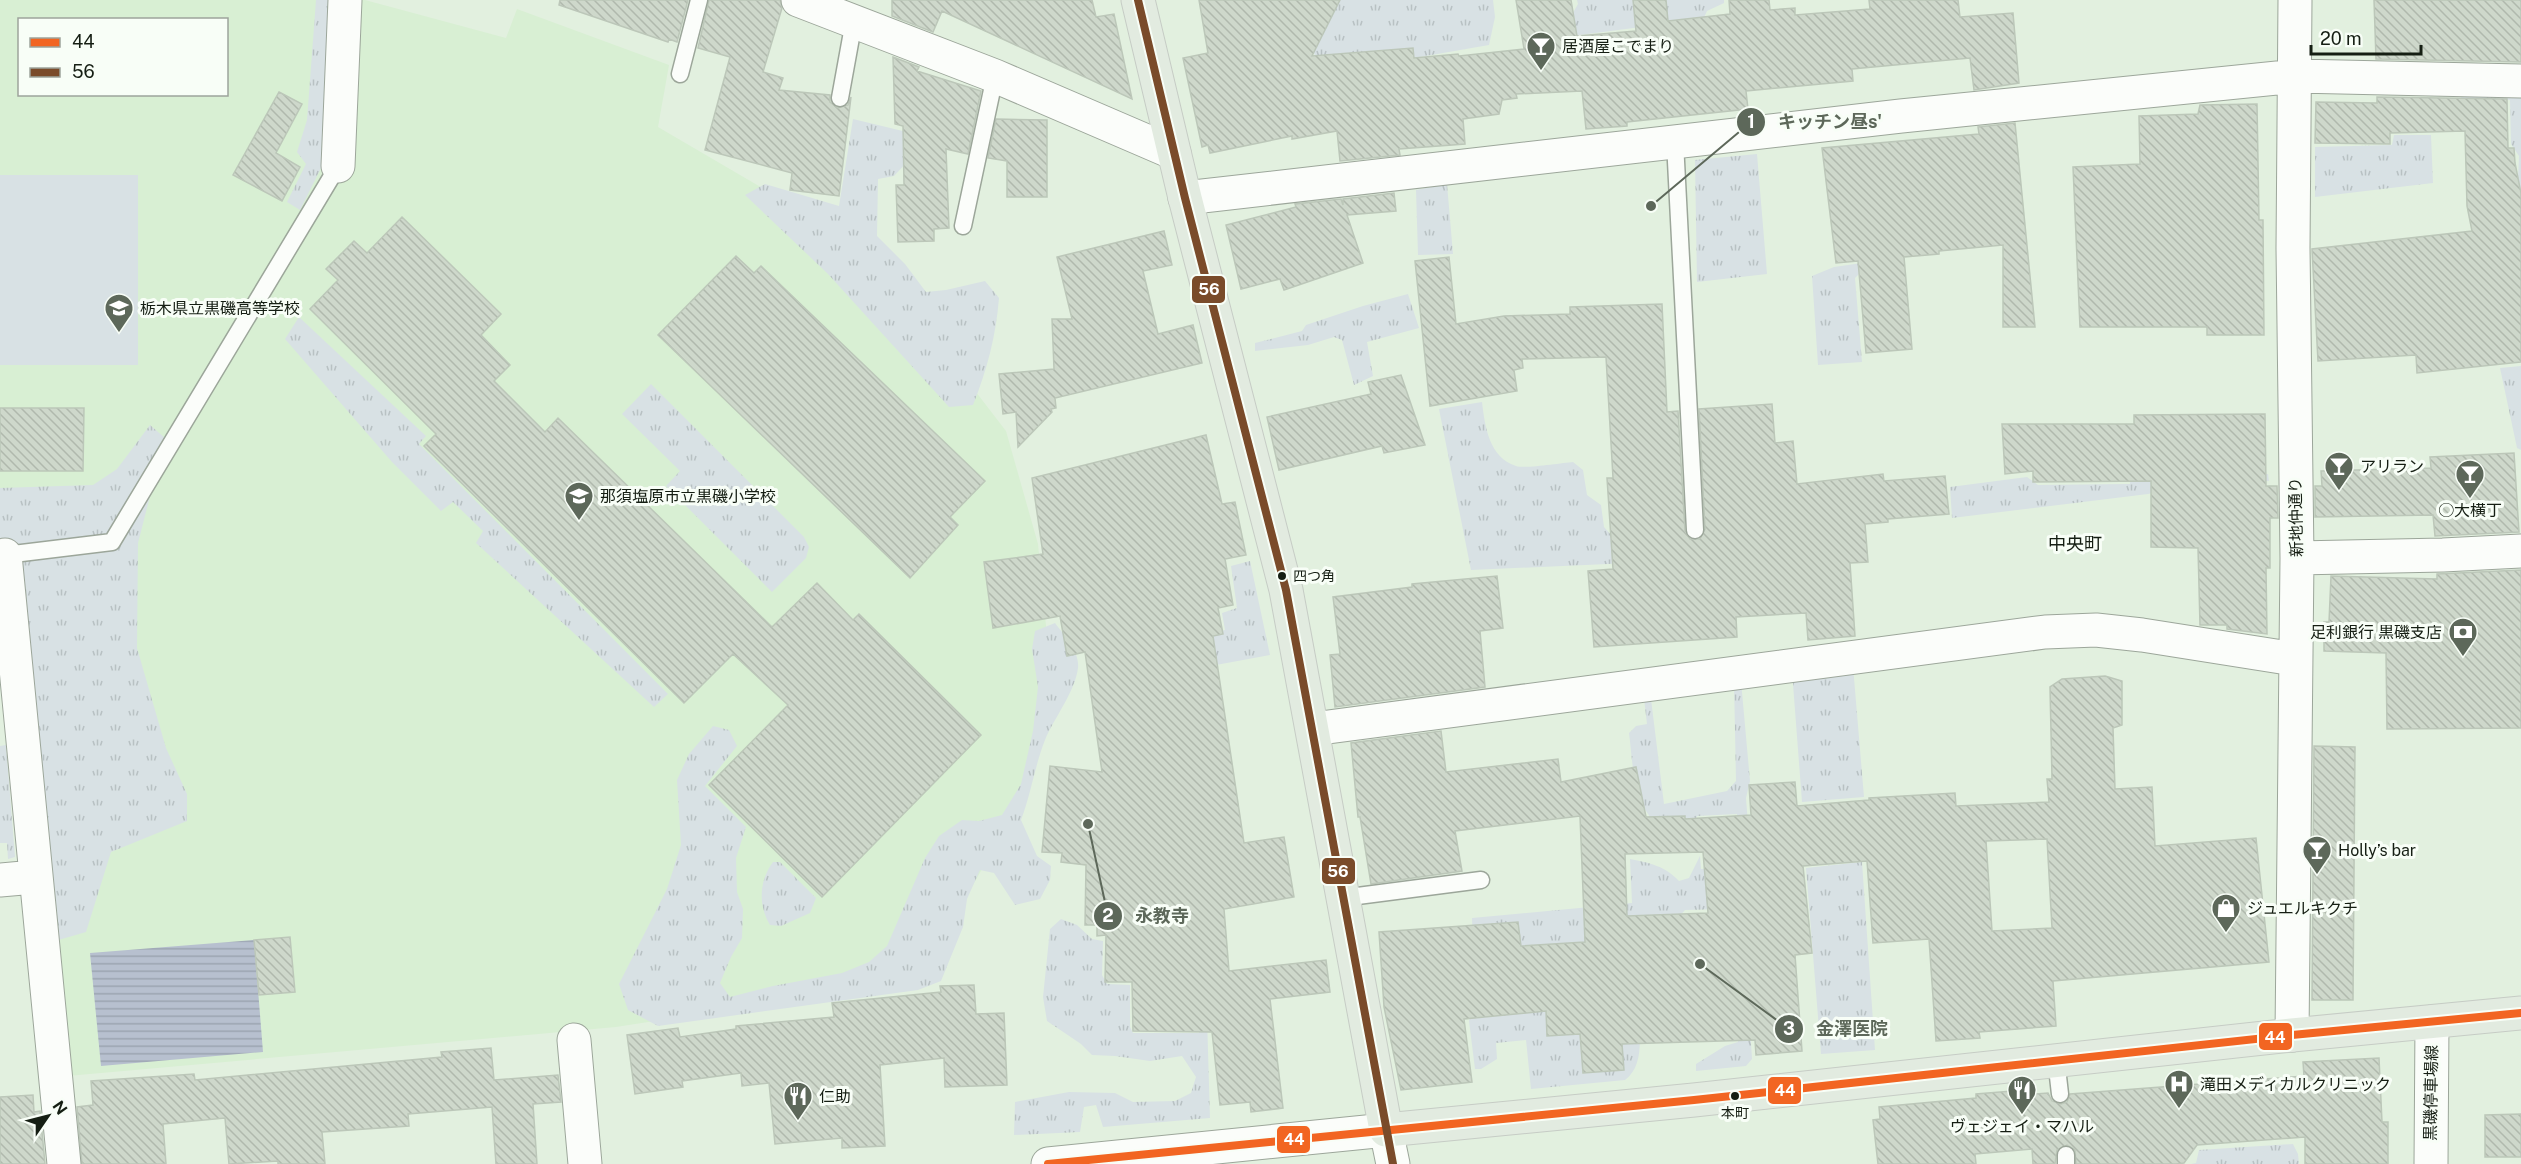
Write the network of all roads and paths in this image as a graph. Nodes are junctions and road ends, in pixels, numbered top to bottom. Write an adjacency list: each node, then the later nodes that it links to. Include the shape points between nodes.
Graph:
1 (345, 0): 14 (street)
2 (699, 0): 7 (lane)
3 (798, 0): 6 (street)
4 (1138, 0): 13 (main road)
5 (2295, 0): 9 (street, 新地仲通り)
6 (854, 21): 8 (street); 11 (lane)
7 (680, 74)
8 (995, 76): 13 (street); 16 (lane)
9 (2296, 76): 10 (street); 12 (street); 20 (street, 新地仲通り, via 2293,248)
10 (2521, 81)
11 (840, 98)
12 (1675, 142): 15 (street); 17 (lane)
13 (1174, 153): 15 (main road)
14 (338, 166): 19 (lane, via 112,542)
15 (1185, 198): 22 (main road, via 1286,590)
16 (963, 226)
17 (1695, 530)
18 (2521, 551): 20 (street)
19 (2, 555): 23 (street)
20 (2297, 558): 21 (street, 新地仲通り)
21 (2294, 659): 22 (street, via 2142,634 2096,630 2045,632); 29 (street, 新地仲通り)
22 (1313, 729): 26 (main road)
23 (34, 877): 24 (street); 35 (street)
24 (0, 880)
25 (1481, 880): 26 (lane)
26 (1342, 898): 33 (main road)
27 (2521, 1013): 28 (main road)
28 (2432, 1022): 29 (main road); 38 (street, 黒磯停車場線)
29 (2292, 1035): 31 (main road)
30 (574, 1040): 36 (street)
31 (2056, 1059): 32 (lane); 33 (main road)
32 (2060, 1094)
33 (1386, 1130): 34 (street); 37 (street)
34 (1067, 1163)
35 (64, 1164)
36 (585, 1164)
37 (1393, 1164)
38 (2431, 1164)

